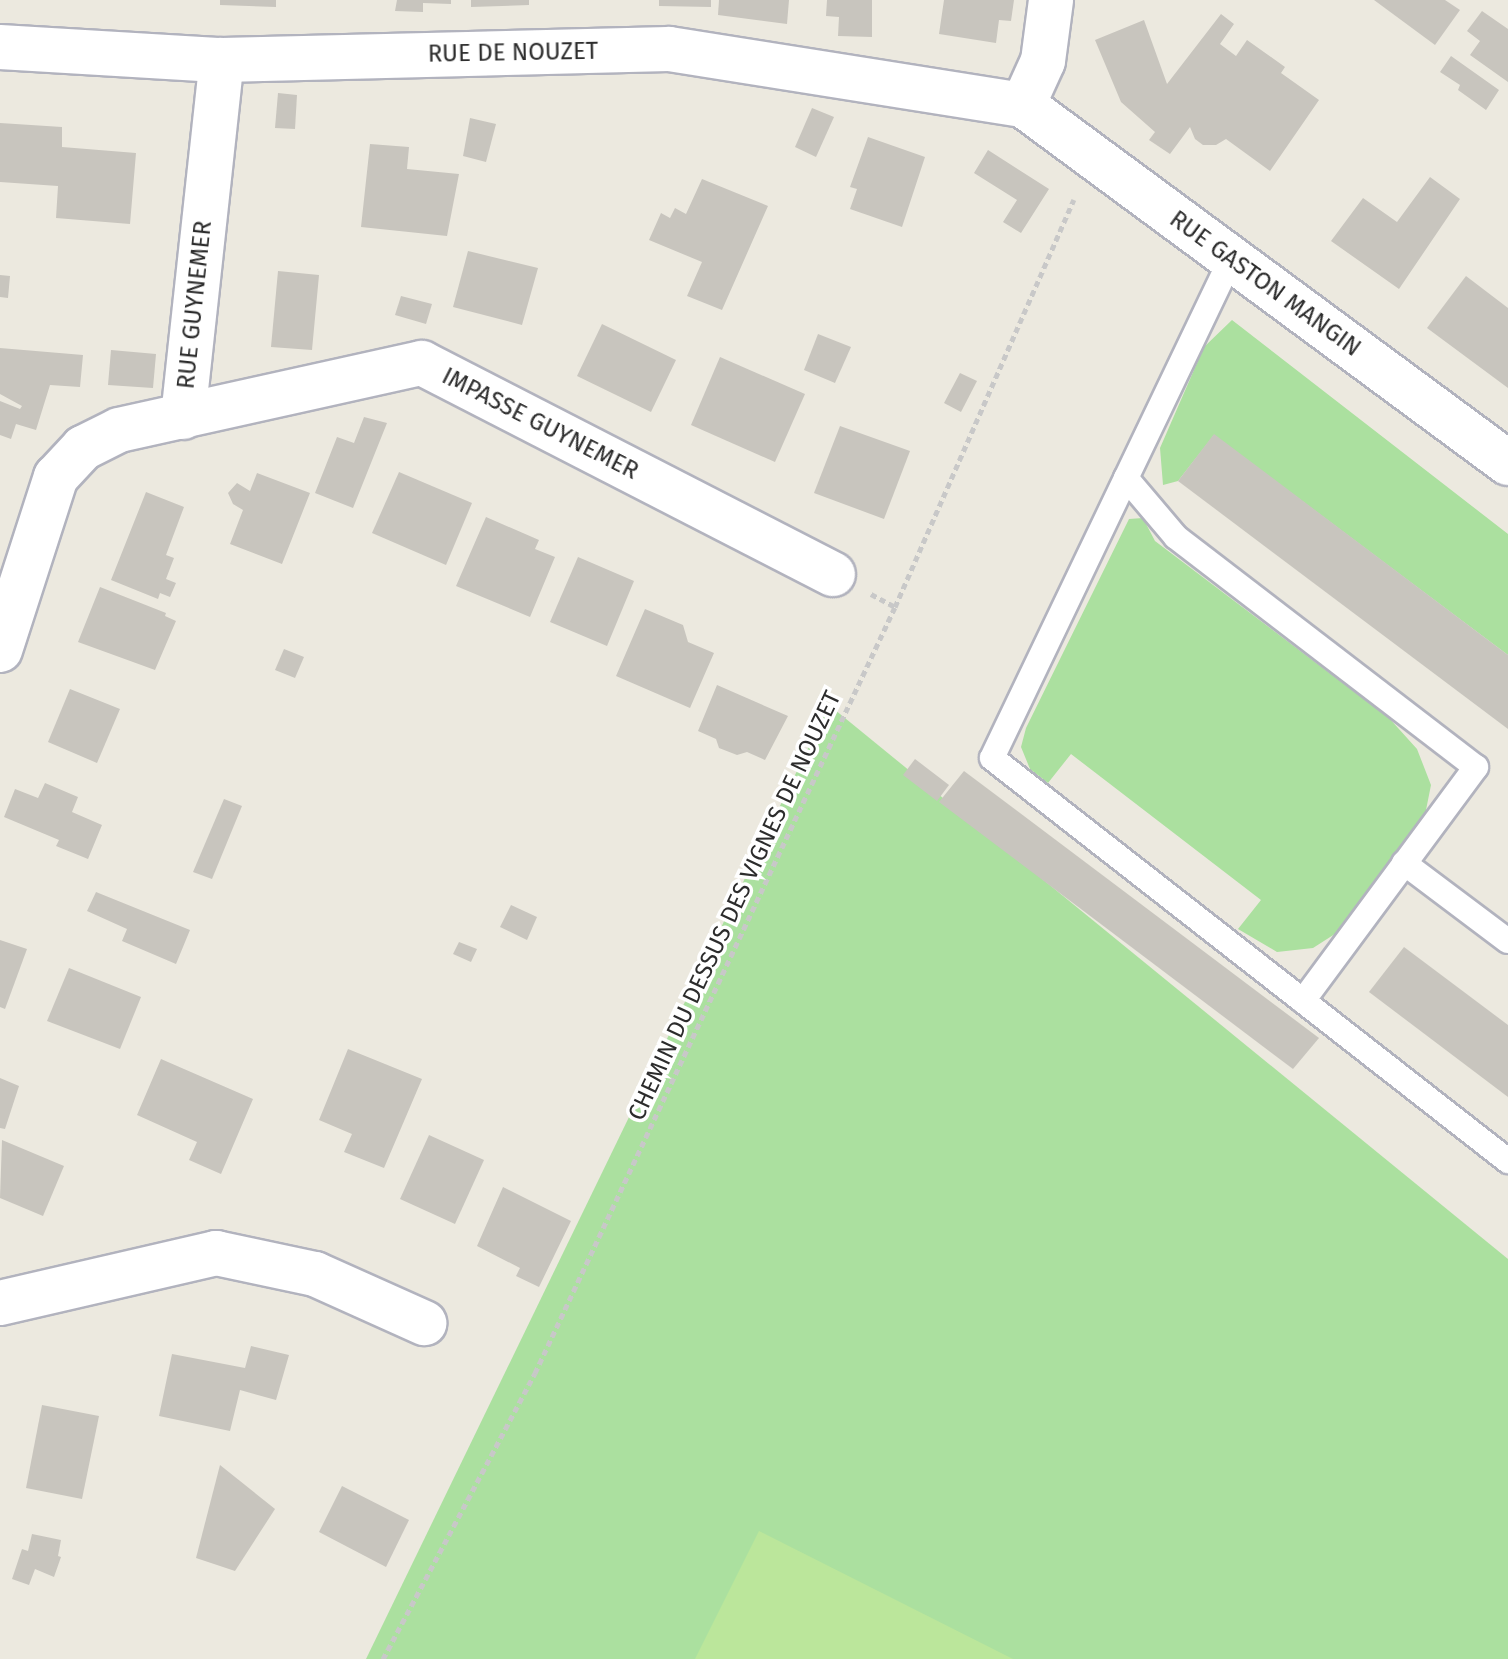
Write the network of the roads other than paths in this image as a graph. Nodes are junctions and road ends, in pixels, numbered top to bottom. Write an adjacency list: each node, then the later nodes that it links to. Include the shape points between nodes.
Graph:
1 (1051, 0): 4 (street, via 1043,61)
2 (0, 47): 3 (street, RUE DE NOUZET)
3 (222, 60): 4 (street, RUE DE NOUZET, via 669,49); 6 (street, RUE GUYNEMER)
4 (1023, 105): 5 (street, RUE GASTON MANGIN)
5 (1231, 259): 7 (street, RUE GASTON MANGIN); 8 (lane)
6 (183, 417): 9 (street, IMPASSE GUYNEMER, via 422,363); 10 (street, RUE GUYNEMER, via 119,430 83,448 56,477)
7 (1508, 463)
8 (1126, 478): 11 (lane, via 1176,537 1476,767); 13 (lane, via 992,758)
9 (833, 574)
10 (0, 650)
11 (1404, 863): 12 (lane); 13 (lane)
12 (1508, 941)
13 (1303, 1001): 14 (lane)
14 (1508, 1161)
15 (0, 1303): 16 (street, via 216,1253 315,1274)
16 (424, 1323)

